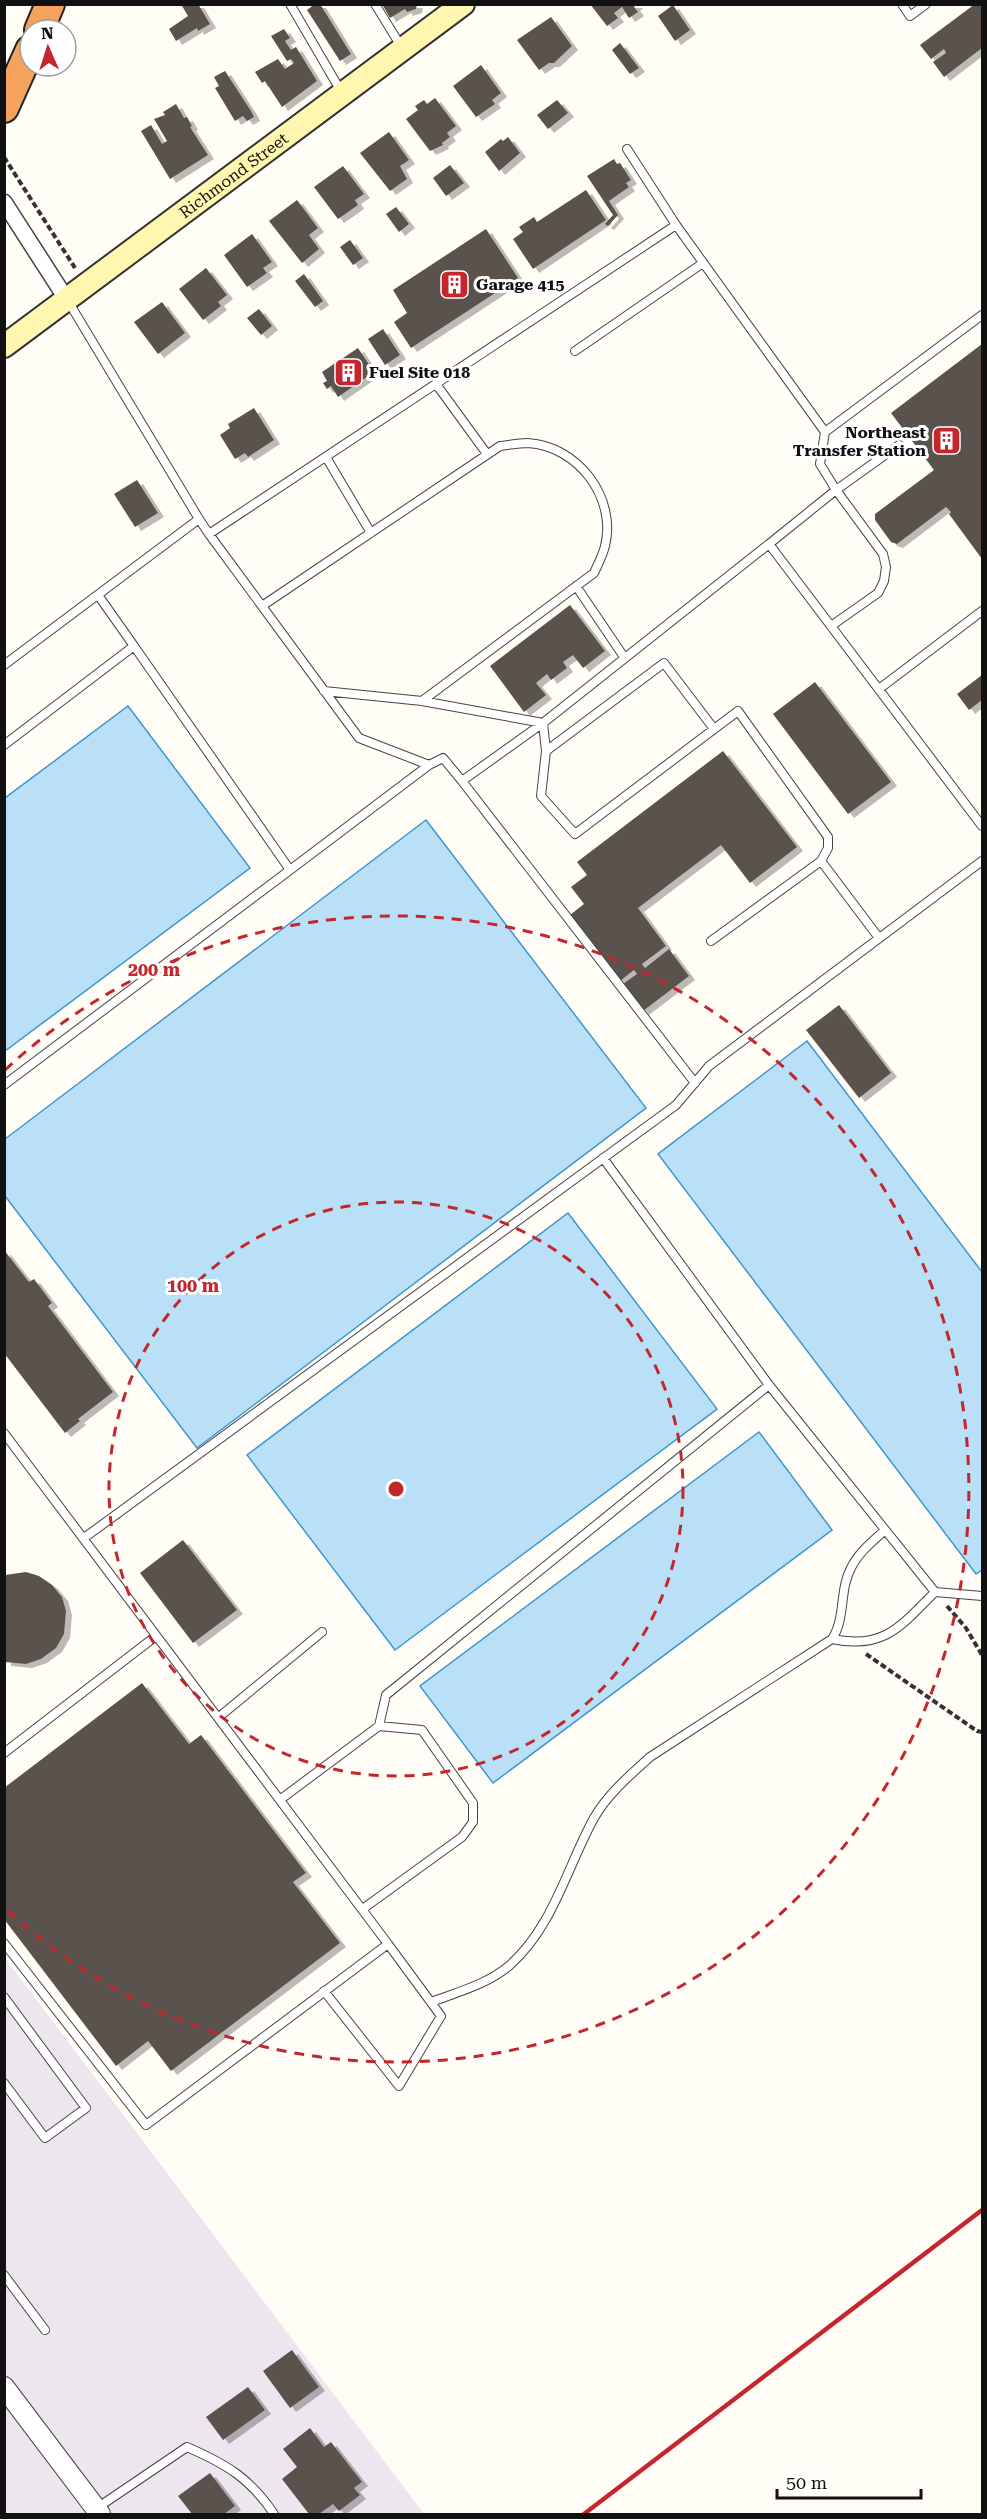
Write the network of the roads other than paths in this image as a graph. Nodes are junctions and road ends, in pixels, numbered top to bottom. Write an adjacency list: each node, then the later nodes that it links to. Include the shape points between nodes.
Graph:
1 (50, 4): 7 (highway)
2 (290, 4): 10 (lane)
3 (375, 4): 8 (lane)
4 (463, 4): 8 (main road, Richmond Street)
5 (902, 4): 6 (lane, via 910,16)
6 (926, 4)
7 (44, 18)
8 (402, 50): 10 (main road, Richmond Street)
9 (18, 77): 11 (highway)
10 (343, 94): 16 (main road, Richmond Street)
11 (4, 108)
12 (627, 149): 14 (lane)
13 (4, 202): 16 (street)
14 (676, 225): 15 (lane); 20 (lane)
15 (703, 263): 19 (lane); 21 (lane)
16 (67, 300): 18 (main road, Richmond Street); 26 (lane)
17 (982, 315): 21 (lane)
18 (4, 346)
19 (575, 351)
20 (436, 384): 23 (lane); 24 (lane)
21 (825, 432): 25 (lane, via 820,464)
22 (899, 445): 25 (lane)
23 (487, 454): 27 (lane); 30 (lane, via 500,446 529,443 557,450 581,466 598,489 607,517 605,546 594,573)
24 (326, 457): 27 (lane); 28 (lane)
25 (836, 490): 29 (lane); 34 (lane, via 883,554 886,567 878,593)
26 (199, 519): 28 (lane); 31 (lane)
27 (371, 533): 32 (lane)
28 (209, 534): 32 (lane)
29 (769, 544): 34 (lane); 36 (lane)
30 (576, 586): 36 (lane); 40 (lane)
31 (98, 595): 35 (lane); 37 (lane)
32 (262, 606): 39 (lane)
33 (982, 610): 38 (lane)
34 (831, 626): 38 (lane)
35 (134, 646): 43 (lane); 50 (lane)
36 (624, 657): 41 (lane)
37 (4, 664)
38 (879, 689): 47 (lane)
39 (324, 691): 40 (lane); 45 (lane, via 359,738)
40 (422, 701): 41 (lane)
41 (543, 723): 44 (lane); 46 (lane)
42 (714, 729): 44 (lane, via 664,663); 44 (lane, via 575,834 540,795); 48 (lane, via 738,711 828,837 828,848)
43 (4, 745)
44 (546, 751)
45 (429, 765): 46 (lane, via 443,758); 50 (lane)
46 (462, 781): 53 (lane)
47 (982, 826)
48 (821, 861): 51 (lane); 52 (lane)
49 (982, 861): 51 (lane)
50 (290, 870): 54 (lane)
51 (879, 938): 53 (lane, via 709,1066)
52 (711, 941)
53 (694, 1083): 55 (lane, via 676,1105)
54 (4, 1085)
55 (603, 1158): 56 (lane); 59 (lane)
56 (770, 1384): 58 (lane); 66 (lane, via 386,1695)
57 (4, 1433): 59 (lane)
58 (885, 1530): 60 (lane); 64 (lane, via 850,1568 840,1622)
59 (84, 1538): 63 (lane)
60 (935, 1592): 61 (lane); 64 (lane, via 886,1636 848,1643)
61 (982, 1596)
62 (322, 1632): 65 (lane)
63 (156, 1636): 65 (lane); 67 (lane)
64 (832, 1639): 74 (lane, via 650,1757 626,1778 595,1816 551,1911 526,1947 491,1979)
65 (219, 1717): 68 (lane)
66 (379, 1726): 68 (lane); 69 (lane, via 422,1730 473,1803 474,1812 462,1837)
67 (4, 1753)
68 (281, 1799): 69 (lane)
69 (363, 1908): 71 (lane)
70 (4, 1943): 72 (lane, via 146,2125)
71 (388, 1944): 72 (lane); 74 (lane)
72 (324, 1991): 74 (lane, via 399,2086 441,2016)
73 (4, 1997): 75 (lane, via 87,2108 45,2138)
74 (431, 2002)
75 (4, 2083)
76 (4, 2275): 77 (lane)
77 (45, 2330)
78 (4, 2387): 79 (street)
79 (98, 2512): 80 (lane, via 187,2447 244,2477)
80 (274, 2514)

